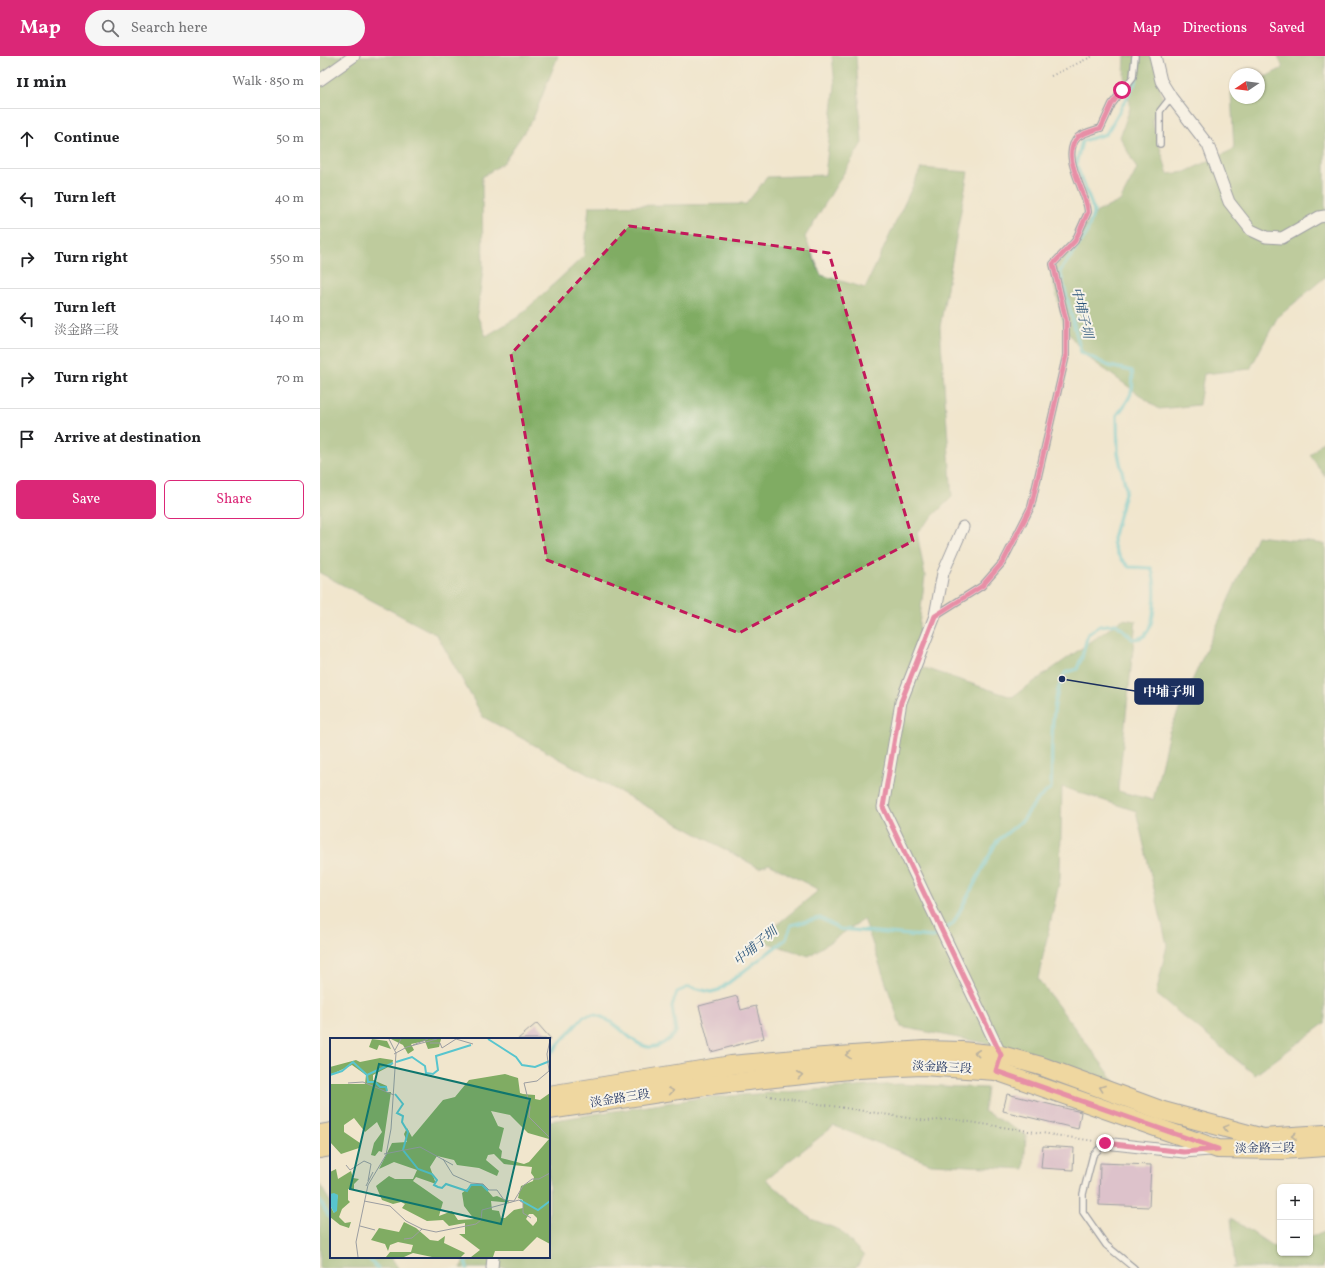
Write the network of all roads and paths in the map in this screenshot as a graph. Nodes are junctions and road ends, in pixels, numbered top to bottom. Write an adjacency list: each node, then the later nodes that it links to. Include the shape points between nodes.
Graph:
1 (354, 56): 6 (street)
2 (1093, 56): 5 (path)
3 (1135, 56): 11 (lane, via 1133,77 1112,104 1101,128 1078,137 1072,147 1072,165 1088,212 1075,241 1053,264 1066,320 1066,356 1031,507 1003,562 982,586)
4 (1156, 56): 7 (street, via 1161,81)
5 (1051, 76)
6 (320, 80)
7 (1171, 97): 8 (lane, via 1160,111); 9 (street, via 1208,145 1230,202 1251,230 1266,237 1282,238)
8 (1160, 144)
9 (1325, 216)
10 (963, 527): 11 (street, via 943,573)
11 (935, 616): 12 (street, via 901,702 883,807)
12 (999, 1063): 13 (main road, 淡金路三段, one-way to 13, via 962,1051 924,1050 731,1065); 15 (main road, 淡金路三段, one-way to 12, via 711,1085 858,1069); 19 (main road, 淡金路三段, one-way to 12, via 1163,1111 1041,1066); 24 (main road, 淡金路三段)
13 (550, 1094)
14 (756, 1094): 20 (path, via 927,1121 950,1118)
15 (550, 1110)
16 (330, 1132): 17 (main road)
17 (320, 1134)
18 (1325, 1134): 19 (main road, 淡金路三段, one-way to 19)
19 (1263, 1138): 24 (street)
20 (1105, 1143): 24 (street, via 1184,1152); 27 (lane, via 1093,1155 1083,1194 1083,1212 1106,1245)
21 (330, 1147): 23 (main road)
22 (1325, 1147): 24 (main road, 淡金路三段, via 1282,1150)
23 (320, 1149)
24 (1218, 1149)
25 (493, 1258): 26 (street)
26 (492, 1268)
27 (1134, 1268)

